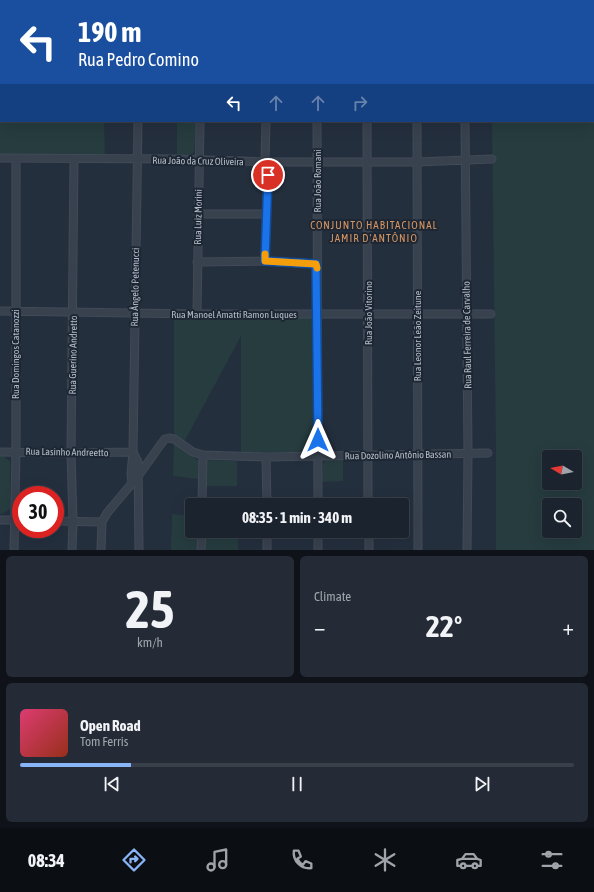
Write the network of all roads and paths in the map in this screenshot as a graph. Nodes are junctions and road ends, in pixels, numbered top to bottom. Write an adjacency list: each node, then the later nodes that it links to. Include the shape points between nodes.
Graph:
1 (138, 122): 12 (street, Rua Ângelo Petenucci)
2 (200, 122): 13 (street, Rua Luiz Morini)
3 (266, 122): 16 (street)
4 (317, 122): 17 (street, Rua João Romani)
5 (368, 122): 15 (street, Rua João Vitorino)
6 (417, 122): 18 (street, Rua Leonor Leão Zeitune)
7 (465, 122): 14 (street, Rua Raul Ferreira de Carvalho)
8 (0, 158): 9 (street, Rua João da Cruz Oliveira)
9 (16, 159): 11 (street, Rua João da Cruz Oliveira); 25 (street, Rua Domingos Catanozzi)
10 (492, 159): 14 (street, Rua João da Cruz Oliveira)
11 (74, 160): 12 (street, Rua João da Cruz Oliveira); 26 (street, Rua Guerino Andretto)
12 (137, 160): 13 (street, Rua João da Cruz Oliveira); 27 (street, Rua Ângelo Petenucci)
13 (199, 160): 16 (street, Rua João da Cruz Oliveira); 19 (street, Rua Luiz Morini)
14 (465, 160): 18 (street, Rua João da Cruz Oliveira); 30 (street, Rua Raul Ferreira de Carvalho)
15 (368, 161): 17 (street, Rua João da Cruz Oliveira); 18 (street, Rua João da Cruz Oliveira); 28 (street, Rua João Vitorino)
16 (266, 162): 17 (street, Rua João da Cruz Oliveira); 20 (street)
17 (317, 162): 23 (street, Rua João Romani)
18 (417, 162): 29 (street, Rua Leonor Leão Zeitune)
19 (198, 214): 20 (street); 22 (street, Rua Luiz Morini)
20 (267, 214): 21 (street)
21 (265, 261): 22 (street); 23 (street)
22 (197, 262): 31 (street, Rua Luiz Morini)
23 (316, 264): 32 (street, Rua João Romani)
24 (0, 311): 25 (street, Rua Manoel Amatti Ramon Luques)
25 (15, 311): 26 (street, Rua Manoel Amatti Ramon Luques); 34 (street, Rua Domingos Catanozzi)
26 (73, 312): 27 (street, Rua Manoel Amatti Ramon Luques); 37 (street, Rua Guerino Andretto)
27 (135, 313): 31 (street, Rua Manoel Amatti Ramon Luques); 36 (street, Rua Ângelo Petenucci)
28 (367, 313): 29 (street, Rua Manoel Amatti Ramon Luques); 32 (street, Rua Manoel Amatti Ramon Luques); 43 (street, Rua João Vitorino)
29 (417, 313): 30 (street, Rua Manoel Amatti Ramon Luques); 39 (street, Rua Leonor Leão Zeitune)
30 (467, 313): 33 (street, Rua Manoel Amatti Ramon Luques); 40 (street, Rua Raul Ferreira de Carvalho)
31 (196, 314): 32 (street, Rua Manoel Amatti Ramon Luques)
32 (317, 314): 42 (street, Rua João Romani)
33 (491, 314)
34 (16, 451): 35 (street, Rua Lasinho Andreetto); 37 (street, Rua Lasinho Andreetto); 47 (street, Rua Domingos Catanozzi)
35 (0, 452)
36 (133, 452): 37 (street, Rua Lasinho Andreetto); 45 (street, Rua Ângelo Petenucci, via 138,462); 46 (street, Rua Ângelo Petenucci)
37 (71, 453): 55 (street, Rua Guerino Andretto)
38 (488, 453): 40 (street, Rua Dozolino Antônio Bassan)
39 (418, 454): 40 (street, Rua Dozolino Antônio Bassan); 43 (street, Rua Dozolino Antônio Bassan); 70 (street, Rua Leonor Leão Zeitune)
40 (468, 454): 71 (street, Rua Raul Ferreira de Carvalho)
41 (203, 455): 44 (street, Rua Dozolino Antônio Bassan); 45 (street, Rua Dozolino Antônio Bassan, via 193,452 174,439 165,439); 48 (street)
42 (318, 455): 43 (street, Rua Dozolino Antônio Bassan); 44 (street, Rua Dozolino Antônio Bassan); 50 (street, Rua João Romani)
43 (368, 456): 51 (street, Rua João Vitorino)
44 (266, 457): 49 (street)
45 (139, 475): 46 (street); 65 (street, Rua Ângelo Petenucci)
46 (132, 483): 56 (street)
47 (17, 486)
48 (202, 498)
49 (267, 498)
50 (318, 498)
51 (368, 498)
52 (0, 520): 53 (street)
53 (12, 520)
54 (64, 521): 55 (street)
55 (73, 521): 56 (street); 63 (street, Rua Guerino Andretto)
56 (102, 522): 64 (street)
57 (16, 538): 62 (street, Rua Domingos Catanozzi)
58 (202, 538): 66 (street)
59 (267, 538): 67 (street)
60 (318, 538): 68 (street)
61 (368, 538): 69 (street)
62 (14, 550)
63 (72, 550)
64 (101, 550)
65 (139, 550)
66 (201, 550)
67 (267, 550)
68 (318, 550)
69 (369, 550)
70 (418, 550)
71 (467, 550)

